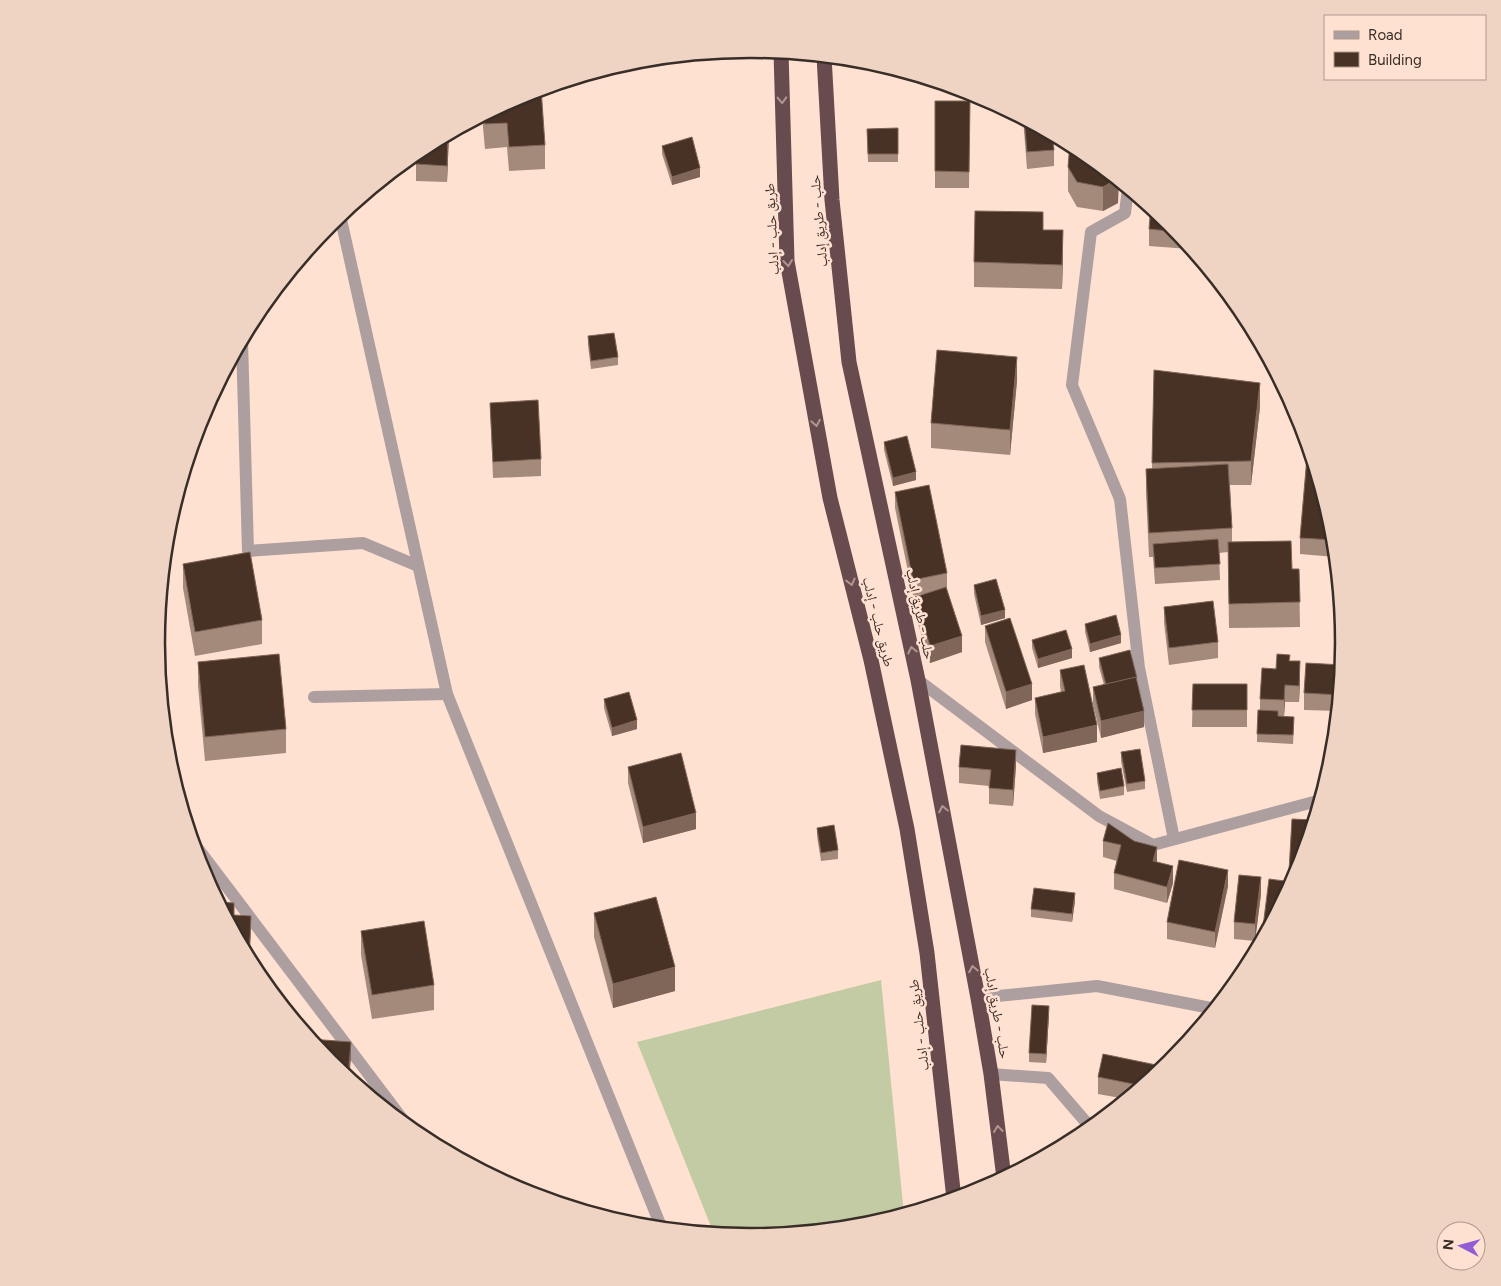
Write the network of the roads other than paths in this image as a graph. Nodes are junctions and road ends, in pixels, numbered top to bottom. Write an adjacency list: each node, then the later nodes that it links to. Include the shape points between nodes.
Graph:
1 (781, 59): 19 (highway, طريق حلب - إدلب, one-way to 19, via 788,261 830,498 871,660 907,828 927,953)
2 (824, 63): 7 (highway, حلب - طريق إدلب, one-way to 2, via 849,362 832,200)
3 (1127, 195): 11 (street, via 1125,213 1091,232 1072,385 1120,499 1139,668)
4 (342, 224): 6 (street)
5 (242, 351): 6 (street, via 248,551 363,544)
6 (418, 566): 8 (street)
7 (918, 680): 11 (street, via 1099,816 1153,845); 13 (highway, حلب - طريق إدلب, one-way to 7)
8 (447, 694): 9 (street); 20 (street)
9 (314, 697)
10 (1314, 802): 11 (street)
11 (1174, 839)
12 (208, 862): 16 (street)
13 (978, 998): 14 (street, via 1097,986); 15 (highway, حلب - طريق إدلب)
14 (1209, 1007)
15 (991, 1074): 17 (street, via 1048,1078); 18 (highway, حلب - طريق إدلب, one-way to 15)
16 (394, 1108)
17 (1086, 1123)
18 (1003, 1171)
19 (953, 1192)
20 (659, 1221)

